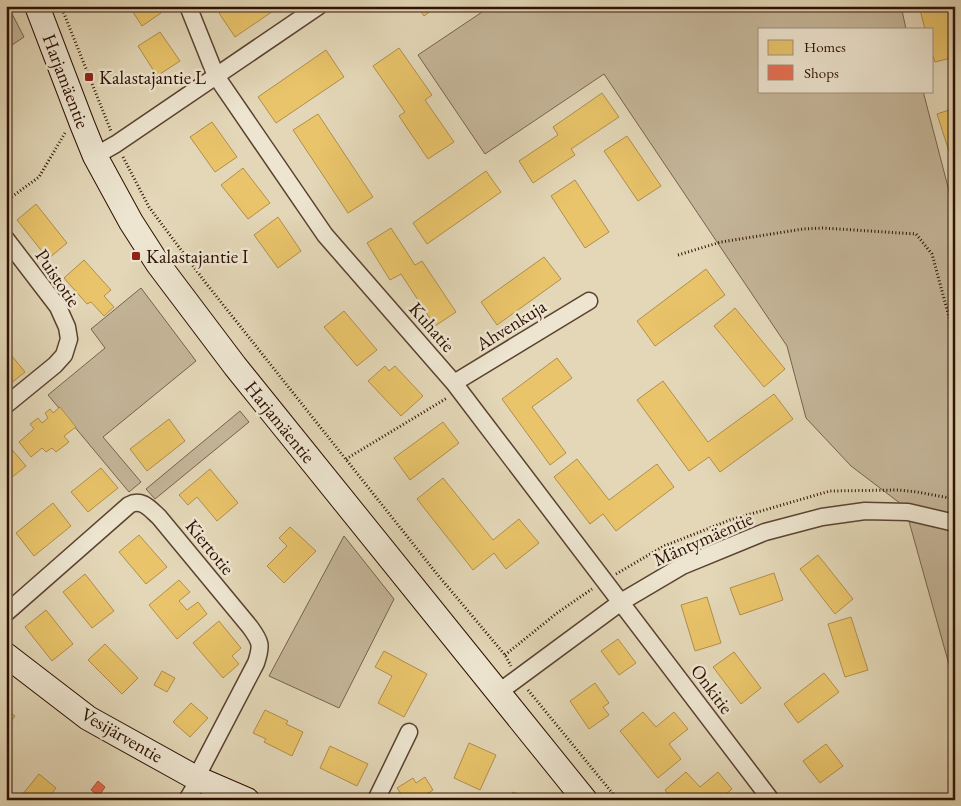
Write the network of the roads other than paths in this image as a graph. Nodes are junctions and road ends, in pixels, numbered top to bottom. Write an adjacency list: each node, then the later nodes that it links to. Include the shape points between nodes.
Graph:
1 (37, 6): 5 (street, Harjamäentie)
2 (188, 6): 4 (street, Kuhatie)
3 (319, 6): 4 (street)
4 (216, 76): 5 (street); 8 (street, Kuhatie, via 325,235)
5 (95, 156): 14 (street, Harjamäentie, via 158,264 235,366)
6 (6, 239): 9 (street, Puistotie, via 58,307 69,339 64,354 55,365)
7 (588, 300): 8 (street, Ahvenkuja)
8 (454, 383): 11 (street, Kuhatie)
9 (6, 406)
10 (955, 523): 11 (street, Mäntymäentie, via 908,512 866,511 822,517 765,532 682,566)
11 (621, 602): 14 (street, Mäntymäentie); 21 (street, Onkitie)
12 (6, 613): 16 (street, Kiertotie, via 129,505 134,502 145,504 250,627 261,648)
13 (6, 655): 16 (street, Vesijärventie, via 88,718)
14 (499, 692): 20 (street, Harjamäentie)
15 (409, 732): 19 (street)
16 (196, 778): 17 (street); 18 (street, Vesijärventie)
17 (187, 800)
18 (247, 800)
19 (376, 800)
20 (585, 800)
21 (771, 800)

